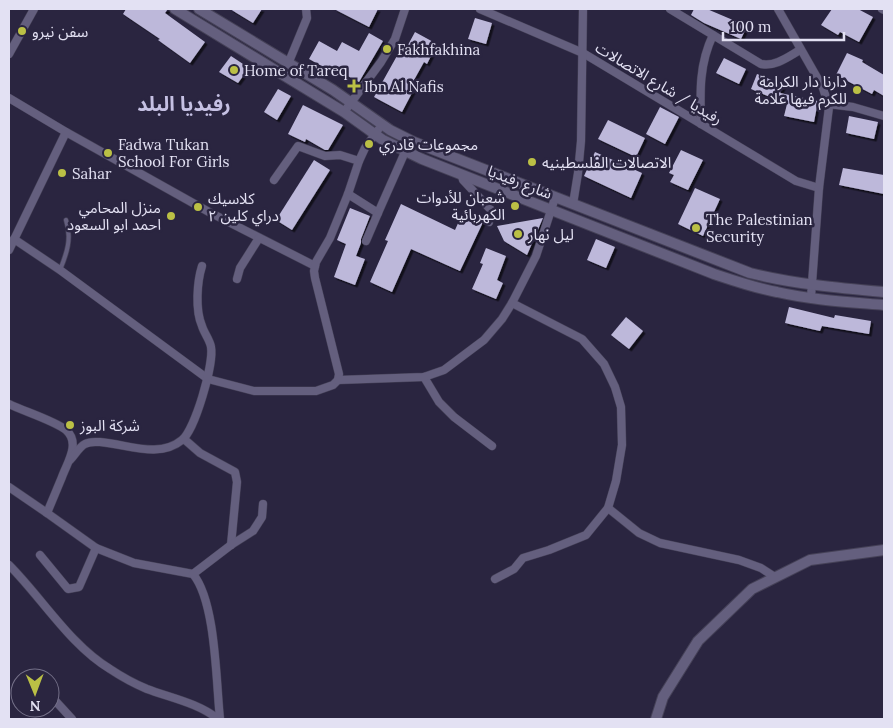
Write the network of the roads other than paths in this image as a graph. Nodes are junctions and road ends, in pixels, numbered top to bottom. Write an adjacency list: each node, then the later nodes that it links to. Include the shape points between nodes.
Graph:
1 (34, 9): 13 (street)
2 (175, 9): 18 (main road, شارع رفيديا)
3 (199, 9): 14 (main road, شارع رفيديا)
4 (306, 9): 14 (street, via 308,18)
5 (405, 9): 16 (street, via 395,39)
6 (480, 9): 12 (street, رفيديا / شارع الاتصالات)
7 (583, 9): 12 (street)
8 (670, 9): 10 (street)
9 (778, 9): 11 (street)
10 (713, 35): 11 (street, via 765,65); 20 (street, via 705,52 700,83)
11 (800, 50): 17 (street, via 823,88)
12 (583, 53): 20 (street, رفيديا / شارع الاتصالات); 31 (street, via 581,141)
13 (9, 54)
14 (288, 64): 16 (main road, شارع رفيديا)
15 (9, 98): 22 (street)
16 (352, 102): 18 (street); 21 (main road, شارع رفيديا)
17 (828, 104): 19 (street); 28 (street)
18 (344, 112): 23 (main road, شارع رفيديا)
19 (884, 116)
20 (700, 124): 28 (street, رفيديا / شارع الاتصالات, via 796,181)
21 (383, 125): 23 (street); 30 (main road, شارع رفيديا, via 440,154)
22 (66, 132): 36 (street); 37 (street)
23 (375, 134): 24 (main road, شارع رفيديا); 25 (street)
24 (405, 152): 26 (main road, شارع رفيديا); 33 (street)
25 (359, 161): 27 (street, via 340,155 326,156 298,146); 29 (street)
26 (462, 176): 32 (main road, شارع رفيديا); 35 (street, via 491,210)
27 (274, 180)
28 (819, 188): 44 (street)
29 (348, 194): 33 (street); 41 (street)
30 (555, 198): 31 (main road, شارع رفيديا); 32 (street)
31 (573, 204): 44 (main road, شارع رفيديا, via 750,273)
32 (551, 210): 46 (main road, شارع رفيديا, via 714,274 778,293); 47 (street, via 536,256)
33 (378, 213): 38 (street)
34 (66, 220): 42 (lane, via 70,231)
35 (489, 222)
36 (260, 238): 41 (street); 43 (street, via 240,268)
37 (14, 239): 39 (street); 42 (street)
38 (366, 241)
39 (9, 250)
40 (202, 266): 50 (street, via 198,278 198,299 201,324 211,347)
41 (315, 266): 51 (street, via 314,278 338,364)
42 (60, 270): 50 (street)
43 (237, 279)
44 (811, 285): 45 (main road, شارع رفيديا); 46 (street)
45 (884, 292)
46 (810, 297): 48 (main road, شارع رفيديا)
47 (512, 303): 49 (street, via 484,340 444,370); 58 (street, via 582,339 604,364 615,387 621,407 622,445)
48 (884, 304)
49 (424, 377): 51 (street); 54 (street, via 439,402)
50 (208, 379): 51 (street, via 254,391 279,392 316,391); 53 (street)
51 (338, 380)
52 (9, 406): 55 (street, via 65,430 71,436)
53 (184, 439): 55 (street, via 160,449 90,442); 60 (street, via 200,453 235,472 237,482)
54 (492, 446)
55 (70, 460): 59 (street)
56 (9, 487): 59 (street)
57 (263, 504): 60 (street, via 262,517 254,531)
58 (608, 508): 66 (street, via 639,533 660,543 739,560); 67 (street, via 586,535 523,558 514,569)
59 (48, 513): 61 (street)
60 (230, 545): 65 (street)
61 (96, 548): 63 (street, via 79,587 74,589 68,589); 65 (street, via 134,563)
62 (884, 550): 66 (main road, via 810,560)
63 (40, 555)
64 (9, 565): 70 (street, via 96,660 146,688 200,708)
65 (193, 574): 70 (street, via 207,604 212,627)
66 (775, 577): 71 (main road, via 752,588 698,641 663,697)
67 (495, 579)
68 (60, 706): 69 (street)
69 (72, 719)
70 (219, 719)
71 (656, 719)

